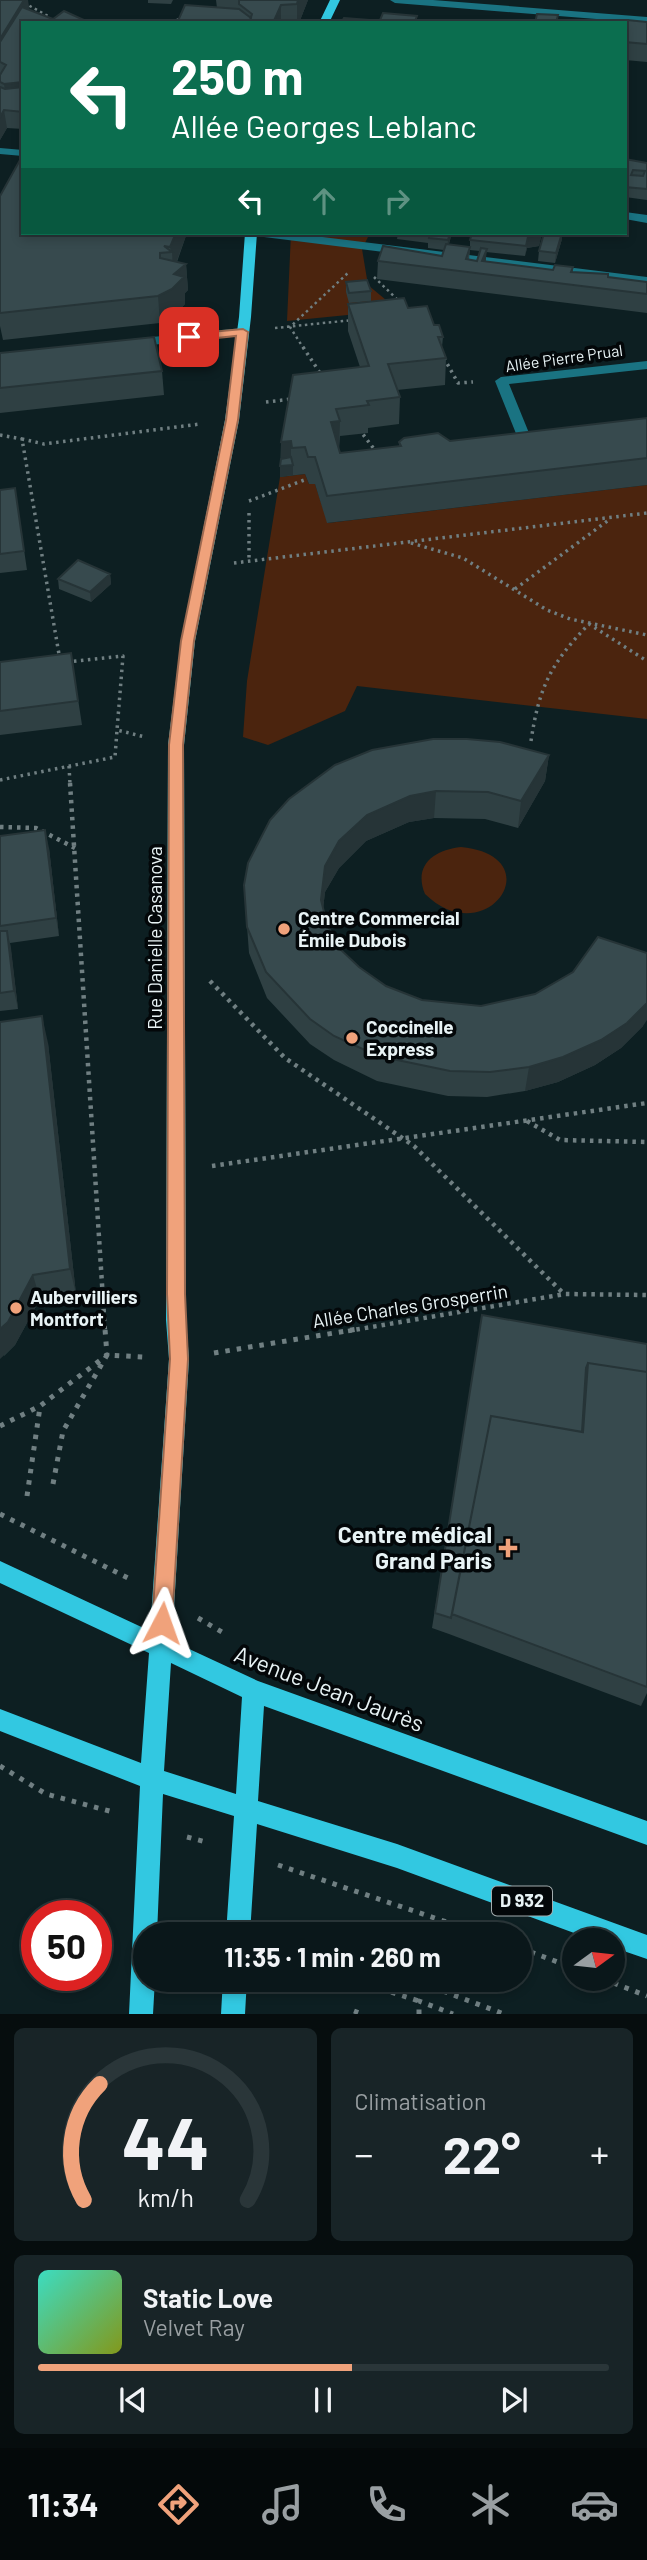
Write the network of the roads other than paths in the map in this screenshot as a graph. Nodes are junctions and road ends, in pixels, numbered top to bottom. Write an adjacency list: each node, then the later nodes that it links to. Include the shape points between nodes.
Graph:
1 (335, 0): 4 (main road)
2 (395, 0): 3 (street)
3 (647, 20)
4 (325, 21)
5 (0, 151): 6 (street)
6 (21, 153)
7 (627, 216): 8 (street)
8 (647, 219)
9 (251, 235): 12 (main road, Rue Danielle Casanova)
10 (277, 235): 11 (street)
11 (647, 281)
12 (243, 332): 13 (street); 17 (main road, Rue Danielle Casanova, via 233,413 188,641 176,745 179,1359)
13 (121, 344)
14 (647, 365): 15 (street, Allée Pierre Prual, via 501,381 524,438)
15 (551, 435)
16 (0, 1572): 17 (main road, Avenue Jean Jaurès)
17 (160, 1650): 18 (main road, Avenue Jean Jaurès); 20 (main road, Rue Danielle Casanova)
18 (254, 1690): 21 (main road); 22 (main road, Avenue Jean Jaurès)
19 (0, 1720): 20 (main road, D 932)
20 (152, 1779): 21 (main road, D 932); 26 (main road, Rue Danielle Casanova)
21 (247, 1806): 23 (main road); 24 (main road, D 932)
22 (647, 1833)
23 (239, 1922)
24 (647, 1947)
25 (234, 1992): 27 (main road)
26 (141, 2014)
27 (233, 2014)

